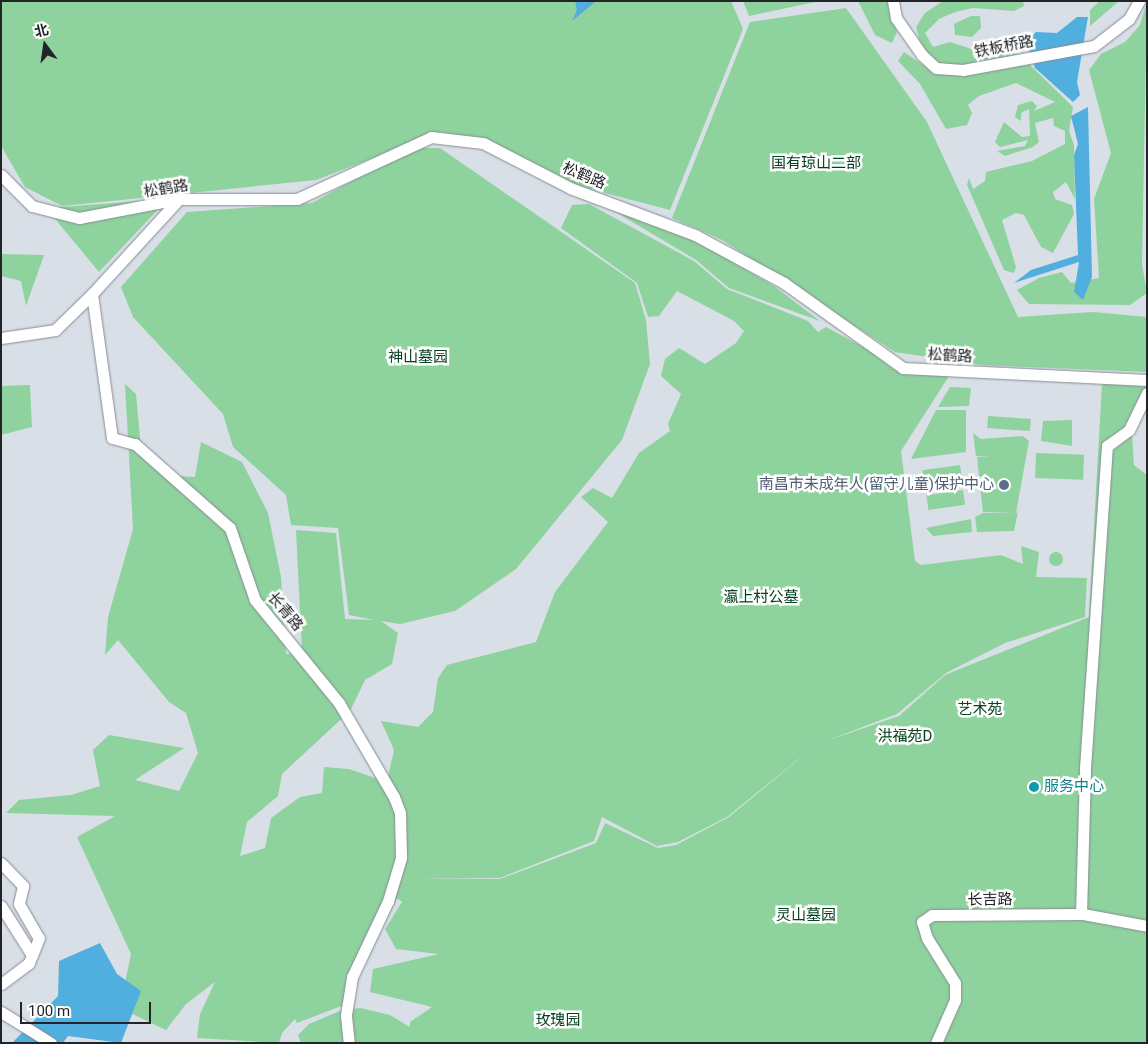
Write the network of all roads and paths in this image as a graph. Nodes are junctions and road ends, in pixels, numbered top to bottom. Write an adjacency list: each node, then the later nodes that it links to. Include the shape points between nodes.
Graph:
1 (893, 1): 2 (street, 铁板桥路, via 896,18 922,55 936,68 963,70 1094,46 1130,19)
2 (1139, 1)
3 (1, 175): 4 (street, 松鹤路, via 32,206 69,218)
4 (179, 199): 5 (street); 7 (street, 松鹤路, via 297,199 431,137 483,143 570,188 695,235 784,282 903,368)
5 (92, 294): 6 (street, via 55,330); 17 (street, 长青路, via 112,438 135,444 230,528 255,600 339,703 400,813 397,875 348,990)
6 (1, 338)
7 (1147, 380)
8 (1147, 393): 11 (street, via 1129,430 1107,446 1085,768)
9 (1, 863): 13 (street, via 23,886 19,904 39,938)
10 (1, 906): 13 (street)
11 (1081, 914): 12 (street, 长吉路); 18 (street, 长吉路, via 932,915 922,922 956,983 955,1000)
12 (1147, 926)
13 (32, 955): 14 (street, via 29,963)
14 (1, 984)
15 (1, 1012): 16 (street)
16 (51, 1043)
17 (350, 1043)
18 (936, 1043)

